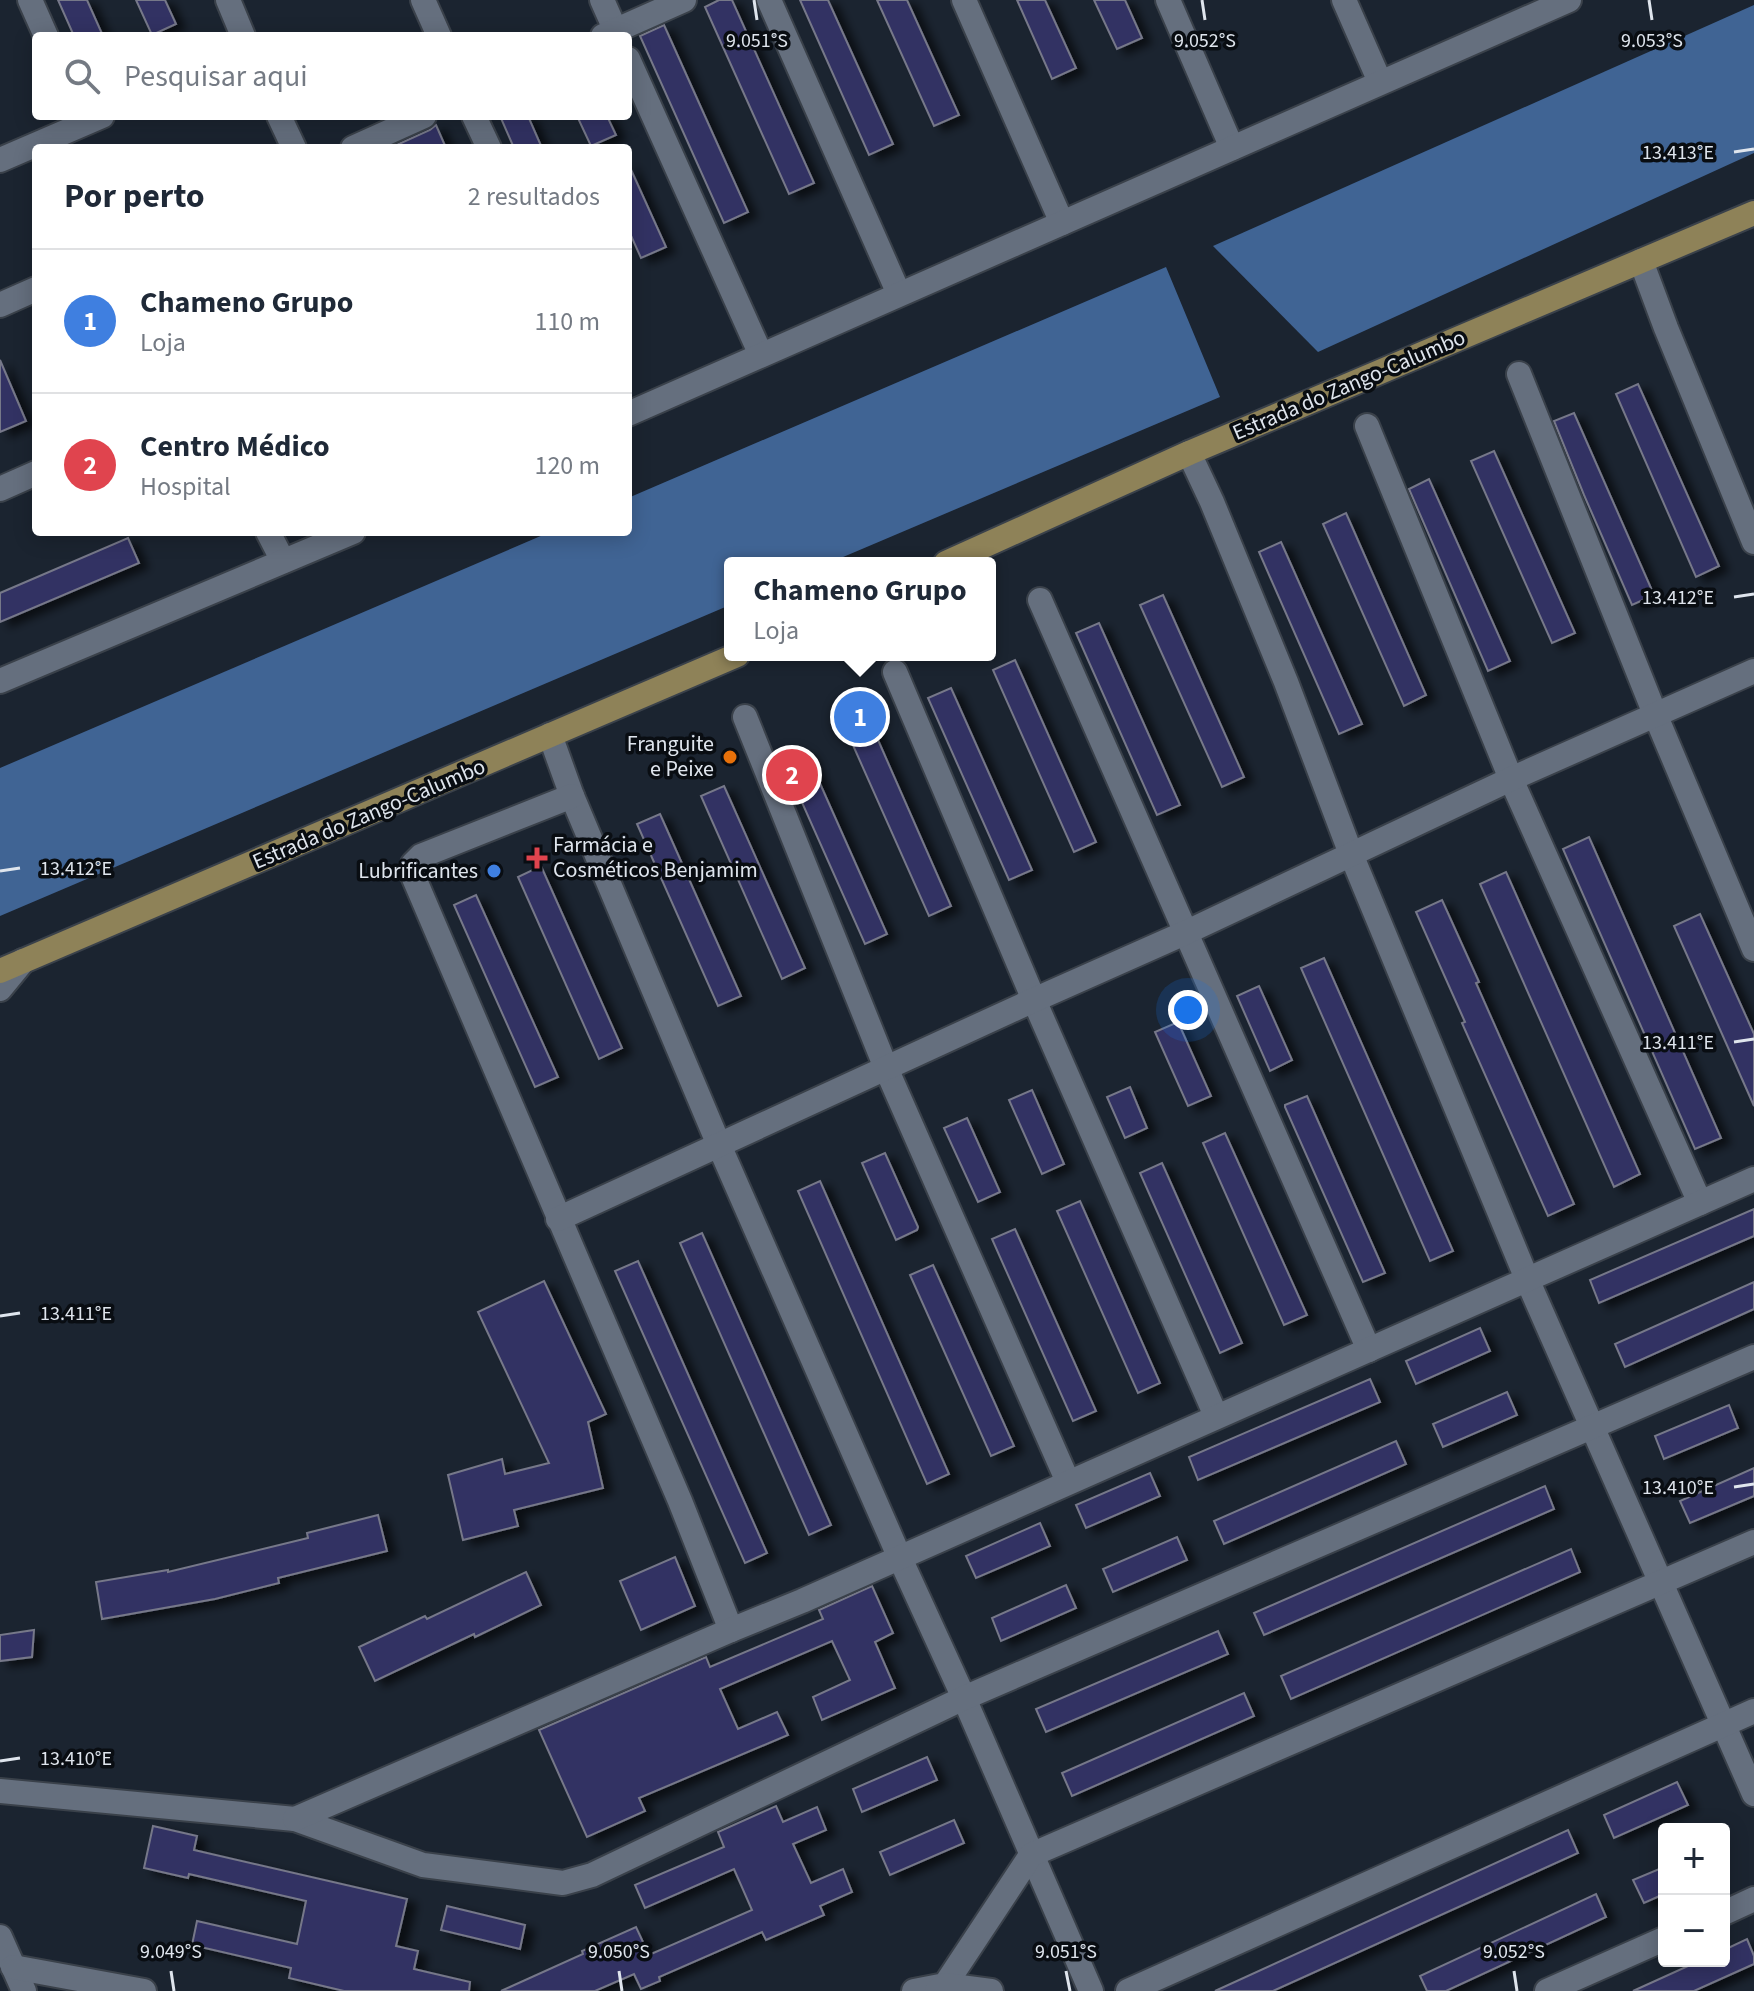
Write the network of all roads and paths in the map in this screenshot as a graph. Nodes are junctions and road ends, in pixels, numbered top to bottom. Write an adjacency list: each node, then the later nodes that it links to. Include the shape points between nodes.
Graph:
1 (30, 0): 12 (street)
2 (228, 0): 13 (street)
3 (423, 0): 14 (street)
4 (602, 0): 15 (street)
5 (684, 0): 16 (street)
6 (769, 0): 34 (street)
7 (964, 0): 31 (street)
8 (1168, 0): 28 (street)
9 (1344, 0): 18 (street)
10 (1569, 0): 11 (street)
11 (1523, 9): 18 (street)
12 (44, 32)
13 (241, 32)
14 (437, 32)
15 (611, 32)
16 (616, 32)
17 (632, 68): 36 (street)
18 (1380, 82): 28 (street)
19 (281, 120): 24 (street)
20 (415, 120): 25 (street)
21 (476, 120): 26 (street)
22 (89, 126): 23 (street)
23 (42, 144)
24 (292, 144)
25 (362, 144)
26 (487, 144)
27 (32, 148): 29 (street)
28 (1232, 148): 31 (street)
29 (0, 160)
30 (1754, 213): 32 (main road, Estrada do Zango-Calumbo)
31 (1062, 223): 34 (street)
32 (1641, 261): 40 (main road, Estrada do Zango-Calumbo); 45 (street)
33 (32, 291): 35 (street)
34 (899, 294): 36 (street)
35 (0, 305)
36 (761, 355): 38 (street)
37 (1519, 374): 53 (street)
38 (632, 412)
39 (1367, 426): 56 (street)
40 (1189, 453): 46 (main road, Estrada do Zango-Calumbo); 58 (street, via 1286,682)
41 (32, 475): 42 (street)
42 (0, 489)
43 (270, 536): 47 (street)
44 (343, 536): 47 (street)
45 (1754, 542)
46 (959, 557)
47 (283, 561): 52 (street)
48 (1040, 600): 59 (street)
49 (724, 661): 55 (main road, Estrada do Zango-Calumbo)
50 (1754, 671): 53 (street)
51 (895, 672): 64 (street)
52 (0, 681)
53 (1655, 714): 56 (street); 60 (street)
54 (745, 717): 65 (street)
55 (550, 735): 57 (street); 61 (main road, Estrada do Zango-Calumbo)
56 (1511, 779): 58 (street); 68 (street)
57 (572, 796): 66 (street); 69 (street, via 421,856 411,871)
58 (1351, 854): 59 (street); 70 (street)
59 (1187, 932): 64 (street); 71 (street)
60 (1754, 949)
61 (23, 961): 62 (main road, Estrada do Zango-Calumbo); 63 (street)
62 (0, 971)
63 (0, 989)
64 (1034, 1000): 65 (street); 73 (street)
65 (886, 1068): 66 (street); 75 (street)
66 (719, 1145): 69 (street); 77 (street)
67 (1754, 1179): 68 (street)
68 (1700, 1203): 70 (street)
69 (558, 1219): 79 (street)
70 (1527, 1279): 71 (street); 74 (street)
71 (1369, 1350): 73 (street)
72 (1754, 1357): 74 (street)
73 (1216, 1416): 75 (street)
74 (1593, 1426): 78 (street); 80 (street)
75 (1068, 1482): 77 (street)
76 (1754, 1542): 78 (street)
77 (899, 1556): 79 (street); 80 (street)
78 (1661, 1582): 82 (street); 86 (street)
79 (731, 1630): 85 (street)
80 (964, 1698): 85 (street, via 592,1875 563,1883 423,1865); 86 (street)
81 (1754, 1711): 82 (street)
82 (1723, 1725): 84 (street); 98 (street)
83 (0, 1791): 85 (street)
84 (1754, 1794)
85 (295, 1819)
86 (1031, 1855): 92 (street); 97 (street)
87 (1754, 1899): 88 (street)
88 (1730, 1910)
89 (0, 1937): 91 (street)
90 (1658, 1942): 99 (street)
91 (13, 1967): 93 (street); 94 (street)
92 (941, 1988): 95 (street); 96 (street)
93 (24, 1991)
94 (144, 1991)
95 (914, 1991)
96 (991, 1991)
97 (1091, 1991)
98 (1128, 1991)
99 (1547, 1991)

